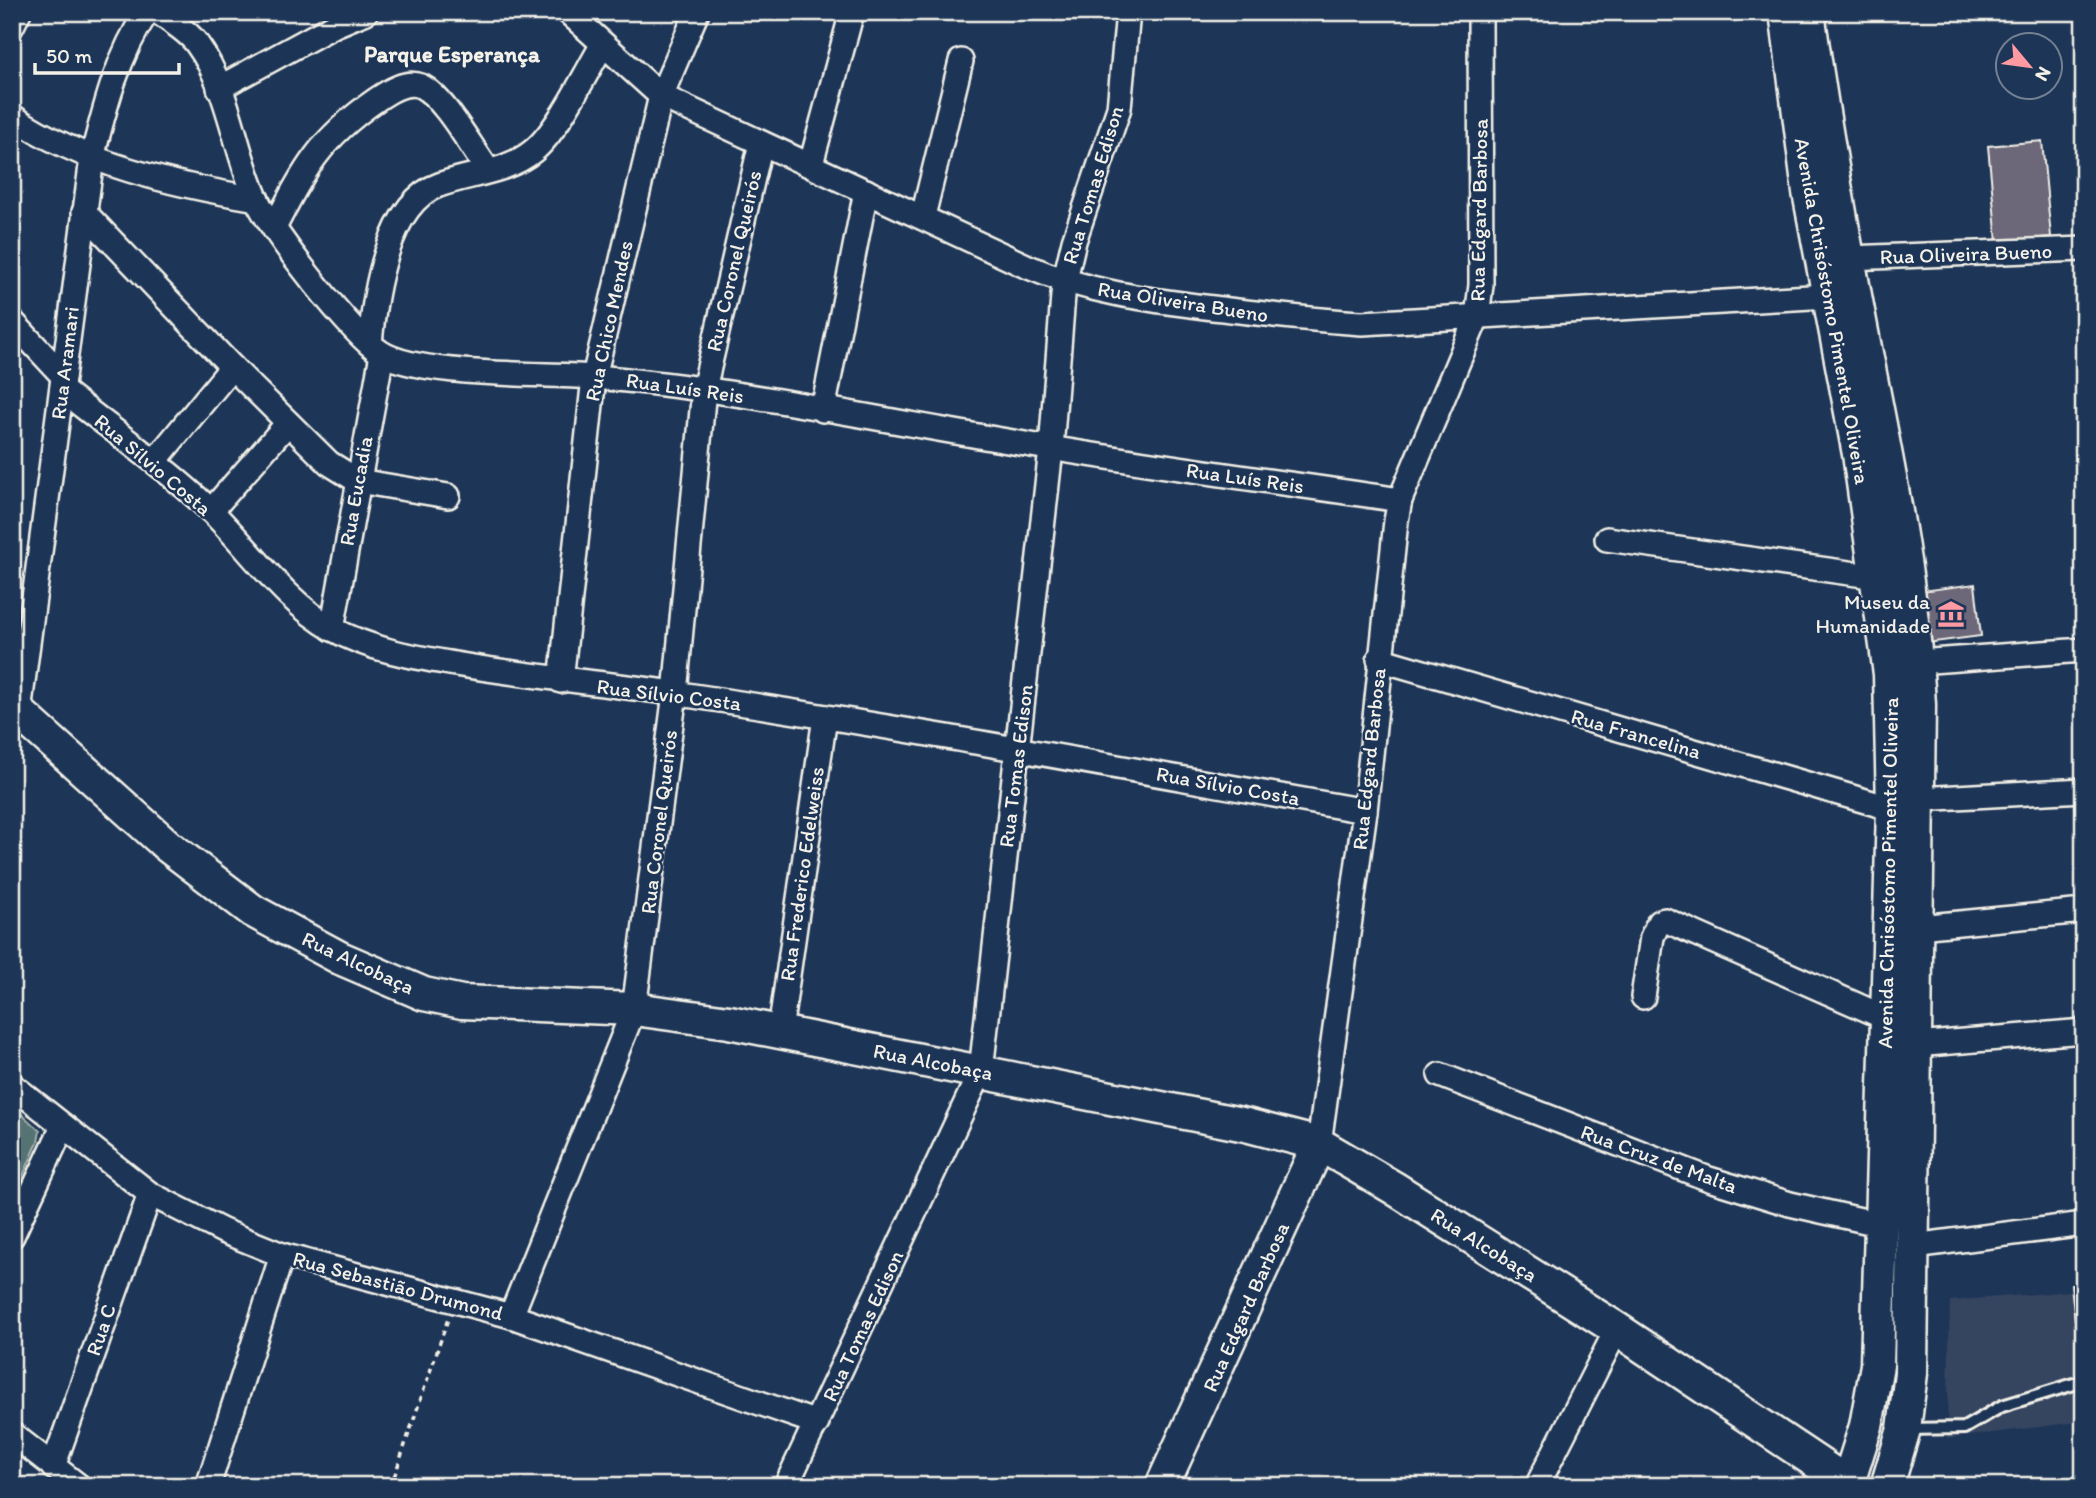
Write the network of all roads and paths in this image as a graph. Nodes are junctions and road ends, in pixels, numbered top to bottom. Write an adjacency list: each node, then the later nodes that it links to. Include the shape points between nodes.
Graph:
1 (19, 12): 12 (street)
2 (148, 12): 19 (street, Rua Aramari, via 109,89)
3 (158, 12): 15 (street, via 196,42)
4 (366, 12): 15 (street)
5 (568, 12): 13 (street, Rua Oliveira Bueno)
6 (697, 12): 16 (street, Rua Chico Mendes)
7 (852, 12): 20 (street)
8 (1128, 12): 29 (street, Rua Tomas Edison, via 1119,108)
9 (1480, 12): 31 (street, Rua Edgard Barbosa)
10 (1786, 12): 30 (main road, Avenida Chrisóstomo Pimentel Oliveira)
11 (1808, 12): 28 (main road, Avenida Chrisóstomo Pimentel Oliveira)
12 (12, 26)
13 (603, 44): 16 (street, Rua Oliveira Bueno); 21 (street, Rua Eucadia, via 536,149 519,162)
14 (961, 61): 25 (street)
15 (219, 88): 23 (street)
16 (661, 96): 18 (street, Rua Oliveira Bueno); 35 (street, Rua Chico Mendes)
17 (12, 116): 19 (street)
18 (761, 143): 20 (street, Rua Oliveira Bueno); 37 (street, Rua Coronel Queirós)
19 (92, 158): 23 (street); 24 (street, Rua Aramari)
20 (811, 164): 22 (street, Rua Oliveira Bueno)
21 (488, 170): 26 (street, via 435,96 419,85 404,84 342,124 319,147); 33 (street, Rua Eucadia, via 435,186 418,196 404,214 377,284)
22 (866, 191): 25 (street, Rua Oliveira Bueno); 38 (street)
23 (257, 199): 26 (street)
24 (85, 212): 34 (street); 36 (street, Rua Aramari)
25 (923, 216): 29 (street, Rua Oliveira Bueno)
26 (274, 228): 33 (street)
27 (2084, 249): 28 (street, Rua Oliveira Bueno)
28 (1848, 258): 51 (main road, Avenida Chrisóstomo Pimentel Oliveira, via 1890,471)
29 (1064, 282): 31 (street, Rua Oliveira Bueno, via 1145,300 1300,320 1411,322); 40 (street, Rua Tomas Edison)
30 (1828, 296): 31 (street, Rua Oliveira Bueno); 47 (main road, Avenida Chrisóstomo Pimentel Oliveira)
31 (1478, 317): 44 (street, Rua Edgard Barbosa)
32 (12, 321): 36 (street, Rua Sílvio Costa)
33 (376, 349): 35 (street, Rua Luís Reis, via 405,363 439,368); 42 (street, Rua Eucadia)
34 (232, 367): 39 (street); 41 (street)
35 (594, 377): 37 (street, Rua Luís Reis); 52 (street, Rua Chico Mendes)
36 (63, 383): 41 (street, Rua Sílvio Costa); 54 (street, Rua Aramari)
37 (704, 389): 38 (street, Rua Luís Reis); 53 (street, Rua Coronel Queirós)
38 (823, 410): 40 (street, Rua Luís Reis)
39 (288, 423): 42 (street, via 329,463); 45 (street)
40 (1051, 449): 44 (street, Rua Luís Reis); 56 (street, Rua Tomas Edison)
41 (155, 461): 45 (street, Rua Sílvio Costa)
42 (358, 481): 43 (street); 48 (street, Rua Eucadia)
43 (448, 496)
44 (1400, 500): 50 (street, Rua Edgard Barbosa)
45 (211, 511): 48 (street, Rua Sílvio Costa, via 296,601)
46 (1607, 539): 47 (street)
47 (1878, 577): 58 (main road, Avenida Chrisóstomo Pimentel Oliveira)
48 (332, 629): 52 (street, Rua Sílvio Costa, via 408,656)
49 (2084, 650): 51 (street)
50 (1379, 659): 58 (street, Rua Francelina); 59 (street, Rua Edgard Barbosa)
51 (1917, 662): 58 (main road, Avenida Chrisóstomo Pimentel Oliveira)
52 (561, 681): 53 (street, Rua Sílvio Costa)
53 (676, 693): 55 (street, Rua Sílvio Costa); 63 (street, Rua Coronel Queirós)
54 (15, 713): 63 (main road, Rua Alcobaça, via 203,875 253,911 340,958 424,994 462,1002)
55 (825, 717): 56 (street, Rua Sílvio Costa); 65 (street, Rua Frederico Edelweiss)
56 (1019, 747): 59 (street, Rua Sílvio Costa); 68 (street, Rua Tomas Edison)
57 (2084, 790): 58 (street, Rua Francelina)
58 (1906, 804): 61 (main road, Avenida Chrisóstomo Pimentel Oliveira); 64 (main road, Avenida Chrisóstomo Pimentel Oliveira)
59 (1365, 811): 72 (street, Rua Edgard Barbosa)
60 (2084, 911): 61 (street)
61 (1918, 927): 67 (main road, Avenida Chrisóstomo Pimentel Oliveira)
62 (1643, 997): 64 (street, via 1652,937 1659,922 1665,920)
63 (634, 1009): 65 (main road, Rua Alcobaça); 80 (street, Rua Coronel Queirós)
64 (1886, 1018): 75 (main road, Avenida Chrisóstomo Pimentel Oliveira)
65 (780, 1031): 68 (main road, Rua Alcobaça)
66 (2084, 1031): 67 (street)
67 (1915, 1045): 77 (main road, Avenida Chrisóstomo Pimentel Oliveira)
68 (981, 1071): 72 (main road, Rua Alcobaça); 83 (street, Rua Tomas Edison)
69 (1440, 1075): 75 (street, Rua Cruz de Malta, via 1709,1179)
70 (12, 1086): 71 (street, Rua Sebastião Drumond)
71 (63, 1126): 73 (street, Rua Sebastião Drumond); 76 (street)
72 (1319, 1144): 81 (main road, Rua Alcobaça); 92 (main road, Rua Edgard Barbosa)
73 (150, 1194): 78 (street, Rua Sebastião Drumond); 86 (street, Rua C)
74 (2084, 1224): 77 (street)
75 (1883, 1225): 87 (main road, Avenida Chrisóstomo Pimentel Oliveira, via 1877,1365 1867,1426)
76 (12, 1236)
77 (1914, 1246): 84 (main road, Avenida Chrisóstomo Pimentel Oliveira, via 1911,1373)
78 (282, 1255): 79 (street, Rua Sebastião Drumond); 89 (street)
79 (454, 1301): 80 (street, Rua Sebastião Drumond); 90 (path)
80 (511, 1316): 83 (street, Rua Sebastião Drumond)
81 (1617, 1329): 87 (main road, Rua Alcobaça); 93 (street)
82 (2084, 1381): 84 (lane, via 2003,1406 1964,1428)
83 (817, 1423): 91 (street, Rua Tomas Edison)
84 (1904, 1429): 94 (main road, Avenida Chrisóstomo Pimentel Oliveira)
85 (12, 1434): 86 (street)
86 (53, 1467): 88 (street)
87 (1849, 1484)
88 (79, 1486)
89 (208, 1486)
90 (391, 1486)
91 (786, 1486)
92 (1162, 1486)
93 (1536, 1486)
94 (1887, 1486)

